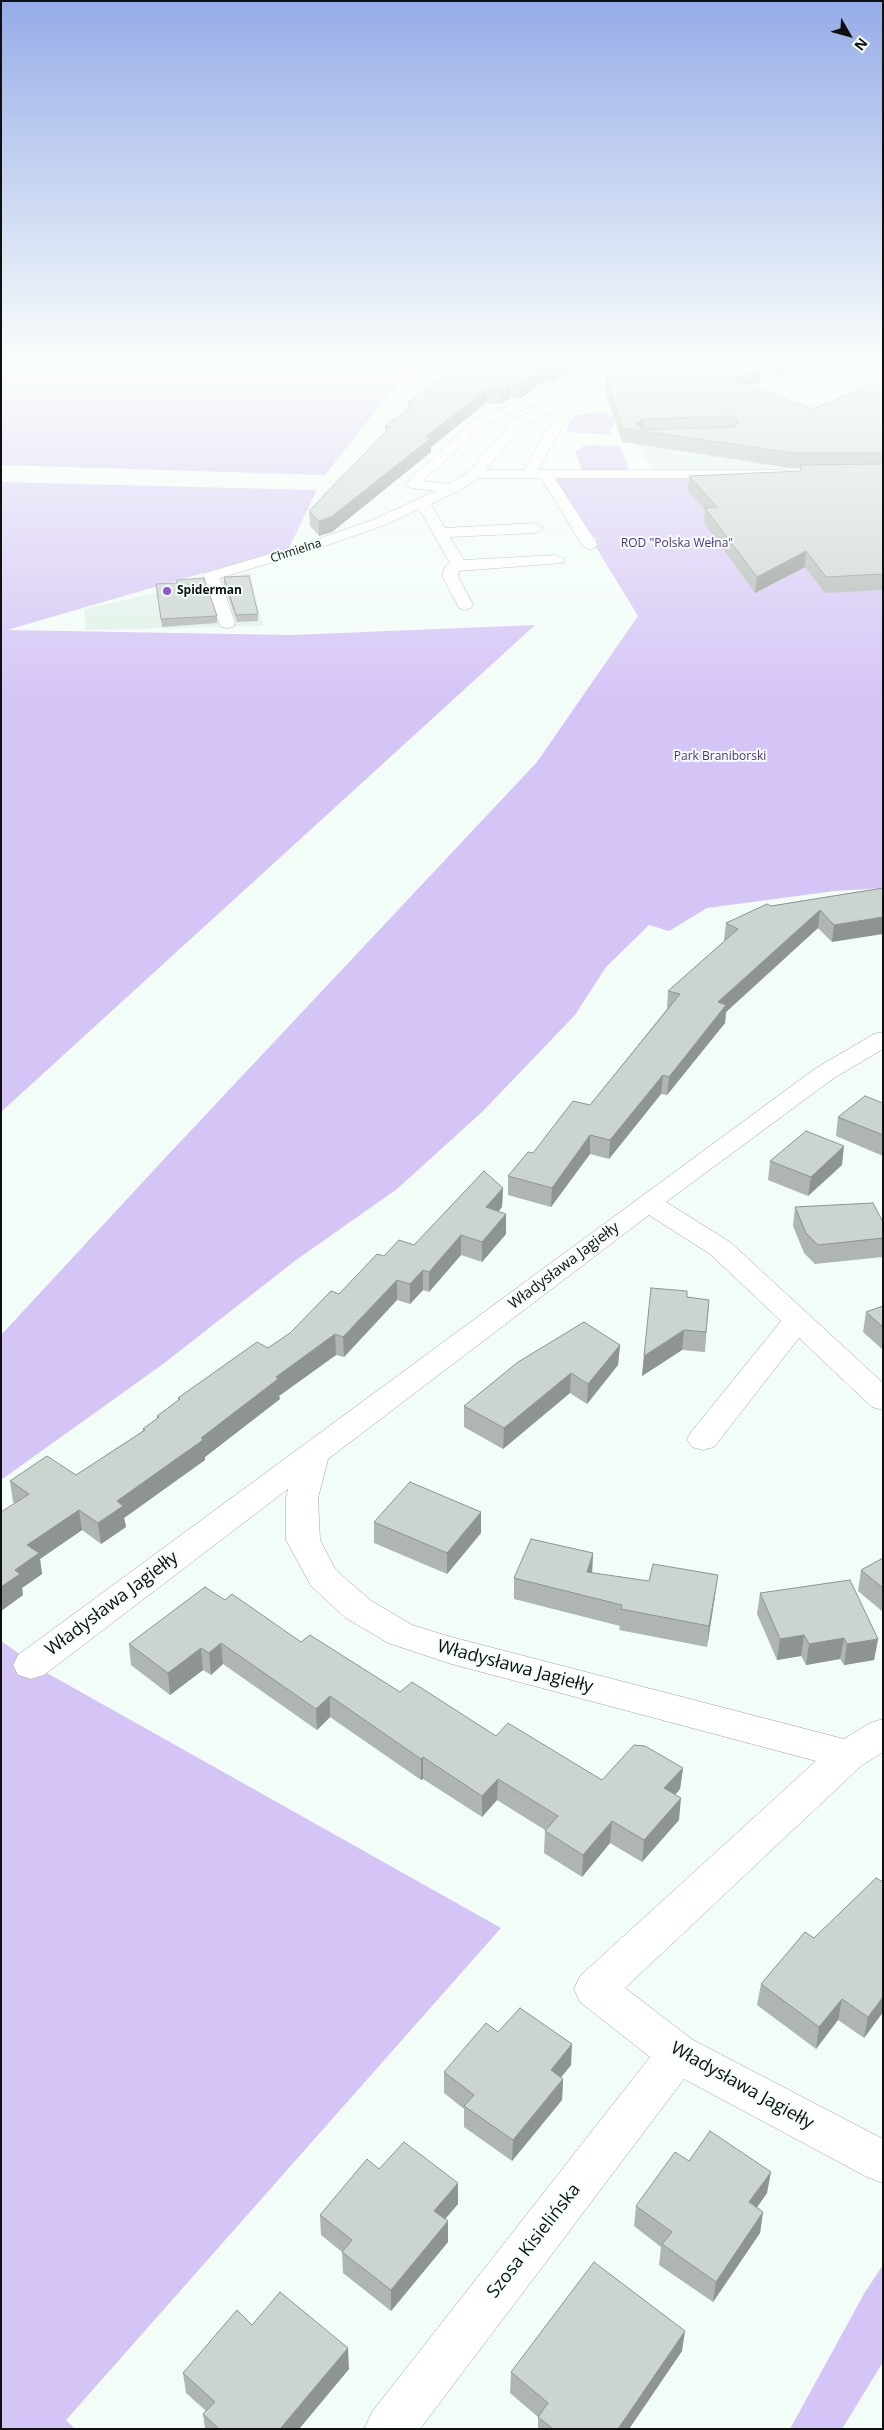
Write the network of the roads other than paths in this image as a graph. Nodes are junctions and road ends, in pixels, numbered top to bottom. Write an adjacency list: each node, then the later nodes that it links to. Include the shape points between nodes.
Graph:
1 (421, 475): 6 (street, via 412,484)
2 (473, 475): 6 (street, Chmielna)
3 (536, 475): 5 (street)
4 (601, 475): 5 (street)
5 (547, 476): 10 (street)
6 (452, 489): 7 (street, Chmielna)
7 (423, 503): 9 (street); 16 (street, Chmielna, via 317,544 212,576)
8 (535, 528): 9 (street)
9 (440, 533): 12 (street)
10 (590, 545)
11 (468, 548): 12 (street)
12 (450, 549): 14 (street)
13 (557, 560): 14 (street)
14 (459, 565): 15 (street, via 452,568 450,576)
15 (464, 605)
16 (226, 623)
17 (883, 1039): 18 (street, Władysława Jagiełły, via 825,1073)
18 (648, 1203): 19 (street, via 720,1248); 22 (street, Władysława Jagiełły)
19 (797, 1320): 20 (street); 21 (street)
20 (883, 1400)
21 (703, 1439)
22 (313, 1454): 23 (street, Władysława Jagiełły); 25 (street, Władysława Jagiełły, via 302,1498 303,1540 323,1577 358,1609 400,1634 448,1650)
23 (31, 1665)
24 (883, 1733): 25 (street, Władysława Jagiełły)
25 (848, 1755): 26 (street, Władysława Jagiełły, via 595,1988)
26 (678, 2054): 27 (street, Władysława Jagiełły); 28 (street, Szosa Kisielińska)
27 (883, 2162)
28 (389, 2429)

